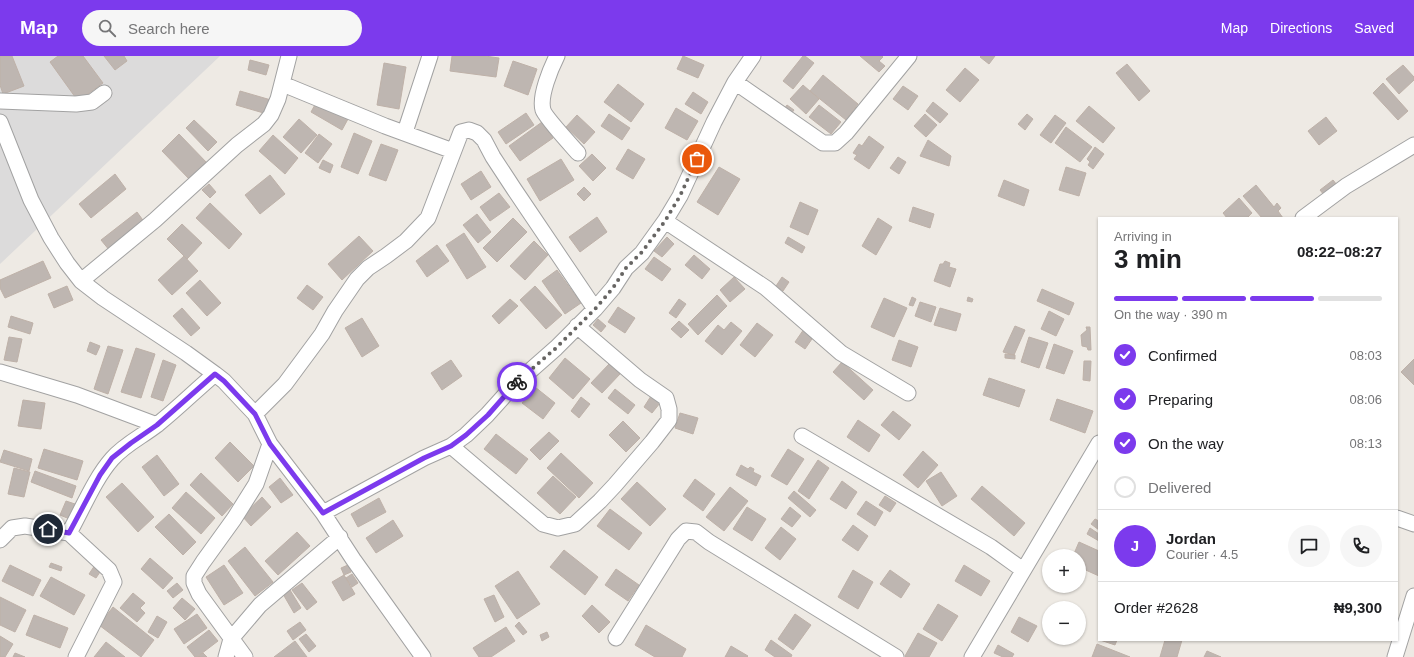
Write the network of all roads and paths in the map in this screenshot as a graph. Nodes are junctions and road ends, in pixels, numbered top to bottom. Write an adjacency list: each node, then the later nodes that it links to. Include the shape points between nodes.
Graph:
1 (288, 56): 7 (street)
2 (430, 56): 11 (street)
3 (557, 56): 14 (street, via 542,100 543,111)
4 (753, 56): 6 (street)
5 (909, 56): 6 (street, via 835,144 823,144)
6 (735, 82): 16 (street, via 680,196)
7 (282, 85): 11 (street); 17 (street, via 271,115 264,124)
8 (104, 93): 9 (street, via 92,102 76,104)
9 (0, 101)
10 (0, 122): 17 (street, via 34,206 51,238)
11 (405, 132): 13 (street)
12 (1414, 145): 15 (street, via 1346,186)
13 (453, 151): 18 (street, via 461,132 469,130 484,140 492,157); 23 (street, via 428,218 406,241 357,279 322,334 285,384)
14 (578, 153)
15 (1304, 217)
16 (665, 221): 18 (street); 22 (street, via 766,288 841,353)
17 (81, 281): 21 (street)
18 (595, 309): 19 (street)
19 (577, 326): 28 (street, via 514,385 488,415); 28 (street, via 640,380 666,398 669,408 669,420 600,501 575,524 558,528 543,524)
20 (0, 372): 24 (street, via 77,395)
21 (215, 374): 23 (street); 24 (street)
22 (908, 393)
23 (255, 414): 26 (street)
24 (157, 425): 33 (street, via 112,458)
25 (802, 436): 36 (street, via 991,547)
26 (270, 444): 29 (street); 39 (street, via 256,484 194,576 199,594)
27 (1098, 445): 36 (street)
28 (451, 446): 29 (street)
29 (323, 513): 34 (street)
30 (1398, 518): 31 (street)
31 (1414, 524)
32 (6, 525): 33 (street); 35 (street)
33 (69, 533): 40 (street, via 109,570 114,582)
34 (340, 537): 39 (street, via 260,604); 43 (street)
35 (0, 540)
36 (1023, 570): 45 (street)
37 (1414, 596): 46 (street)
38 (616, 638): 44 (street, via 678,539 686,531 691,531)
39 (232, 639): 41 (street); 42 (street)
40 (76, 657)
41 (226, 657)
42 (245, 657)
43 (424, 657)
44 (896, 657)
45 (972, 657)
46 (1395, 657)

